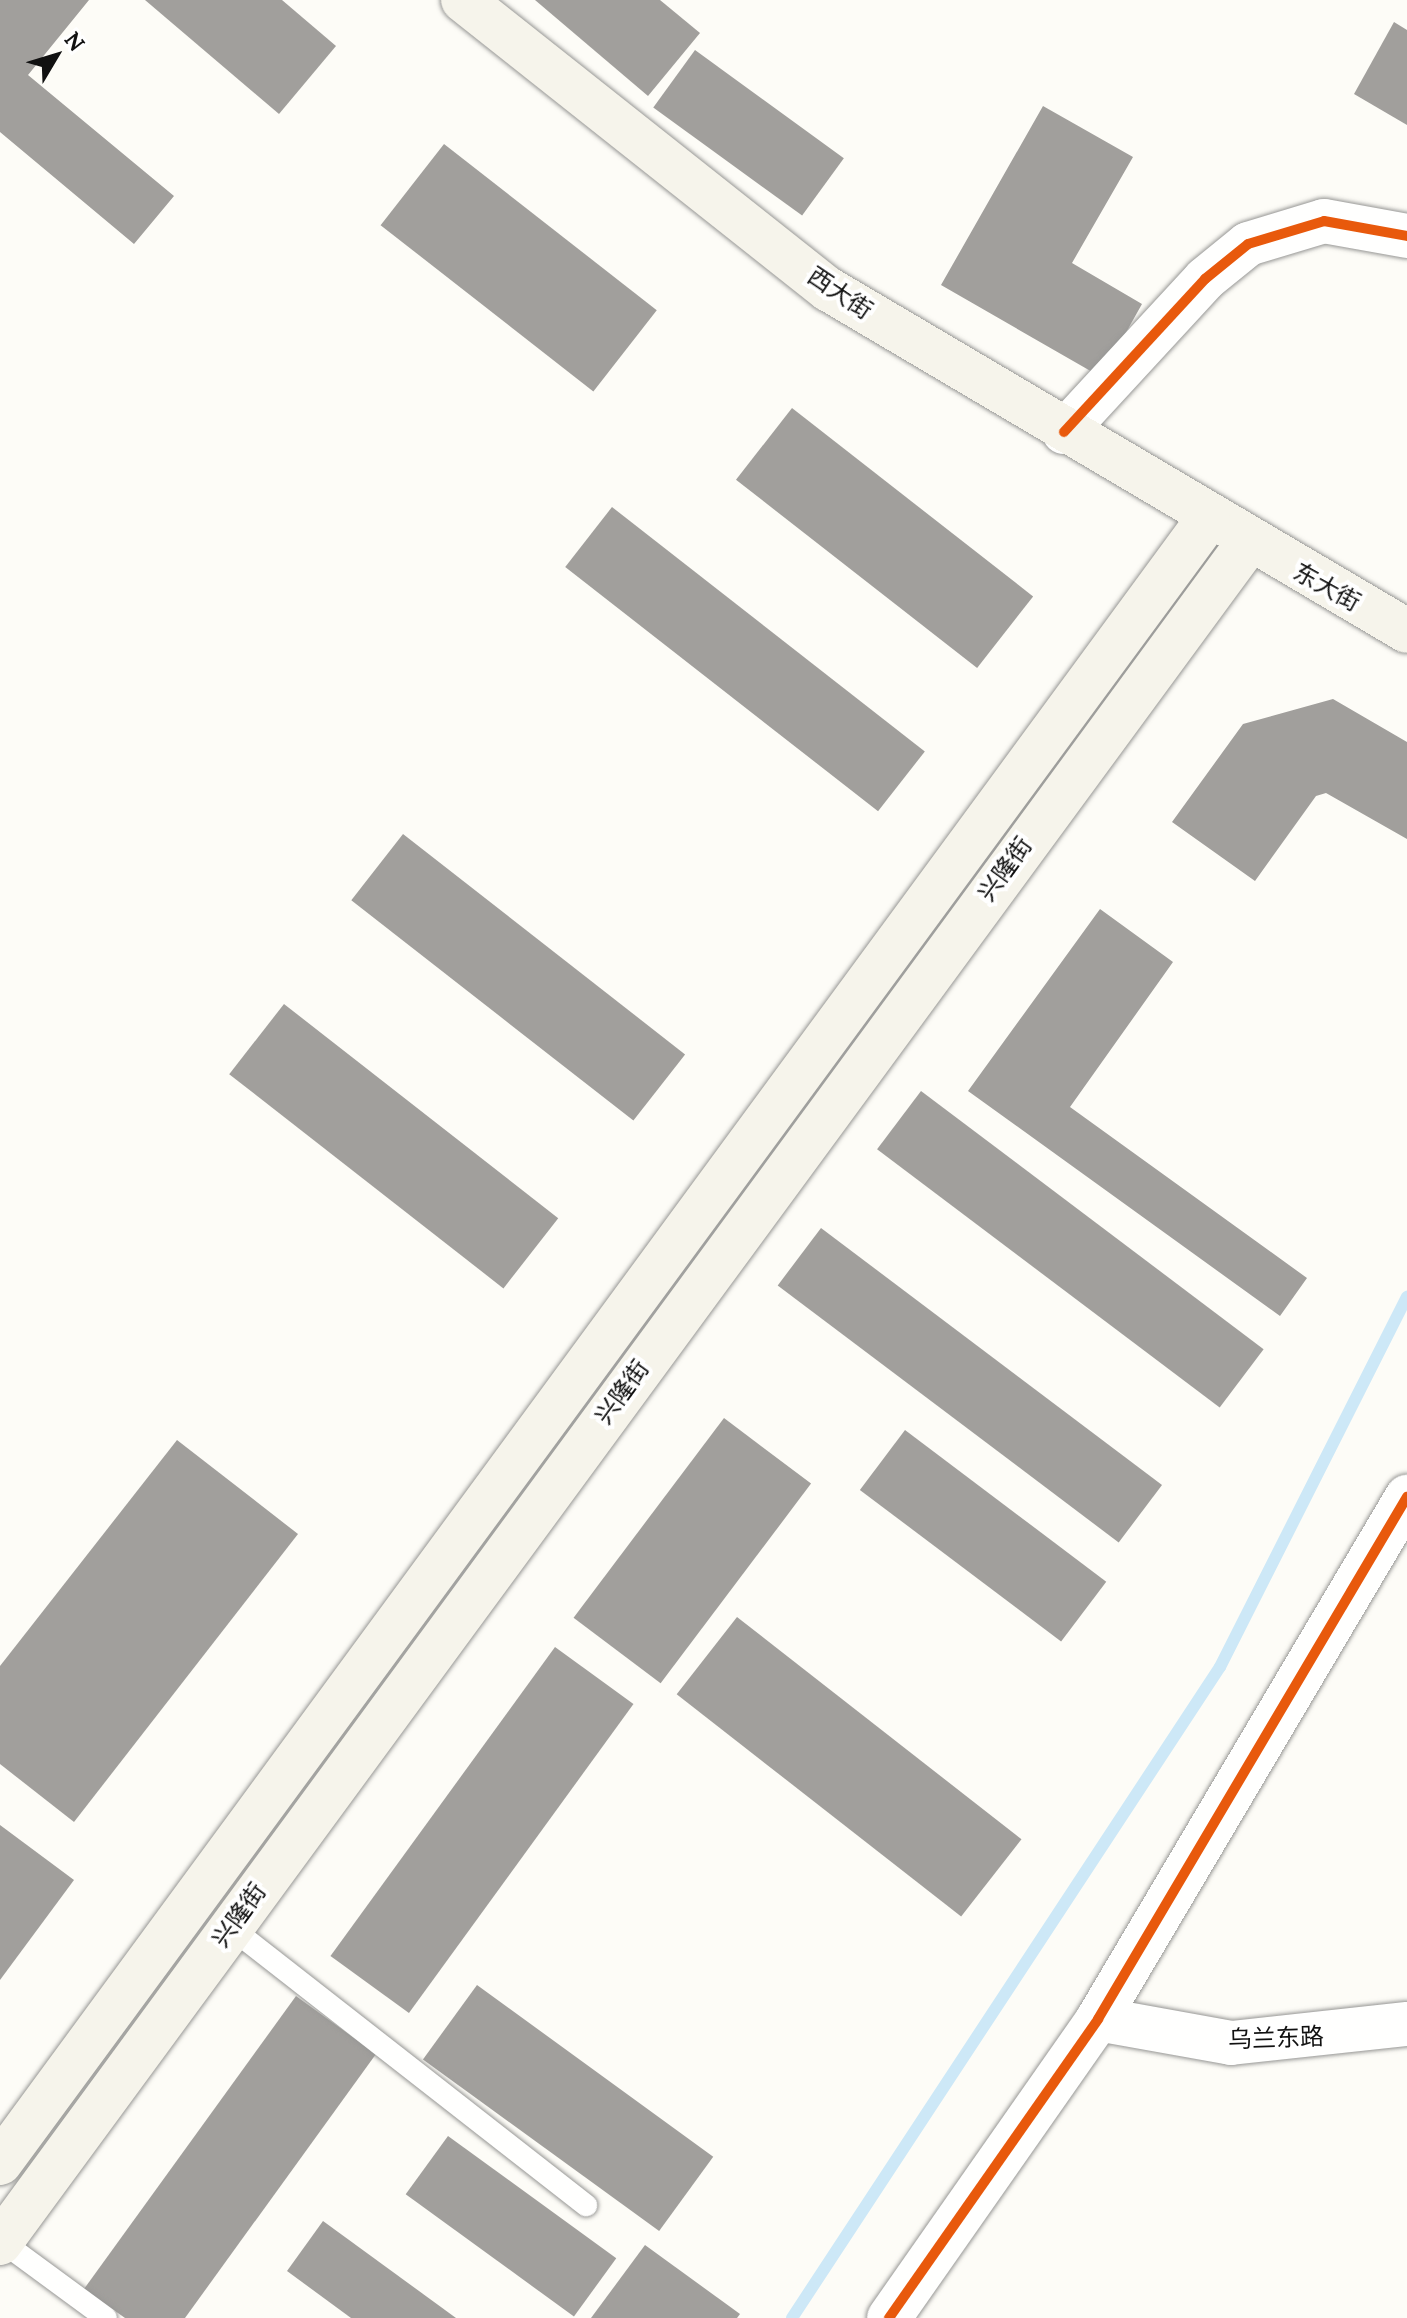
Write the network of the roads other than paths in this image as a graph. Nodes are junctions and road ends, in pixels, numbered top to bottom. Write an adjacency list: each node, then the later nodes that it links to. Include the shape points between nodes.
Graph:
1 (463, 0): 3 (main road, 西大街, via 828,289)
2 (1407, 236): 3 (street, via 1324,221 1248,244 1205,279)
3 (1064, 432): 4 (main road, 西大街)
4 (1208, 519): 5 (main road, 西大街); 11 (main road, 兴隆街)
5 (1248, 543): 6 (main road, 东大街); 8 (main road, 兴隆街)
6 (1407, 631)
7 (1407, 1497): 9 (street)
8 (230, 1927): 12 (lane); 13 (main road, 兴隆街)
9 (1098, 2019): 10 (street, 乌兰东路, via 1231,2043); 15 (street)
10 (1407, 2024)
11 (0, 2163)
12 (586, 2205)
13 (1, 2242): 14 (lane)
14 (106, 2318)
15 (889, 2318)

